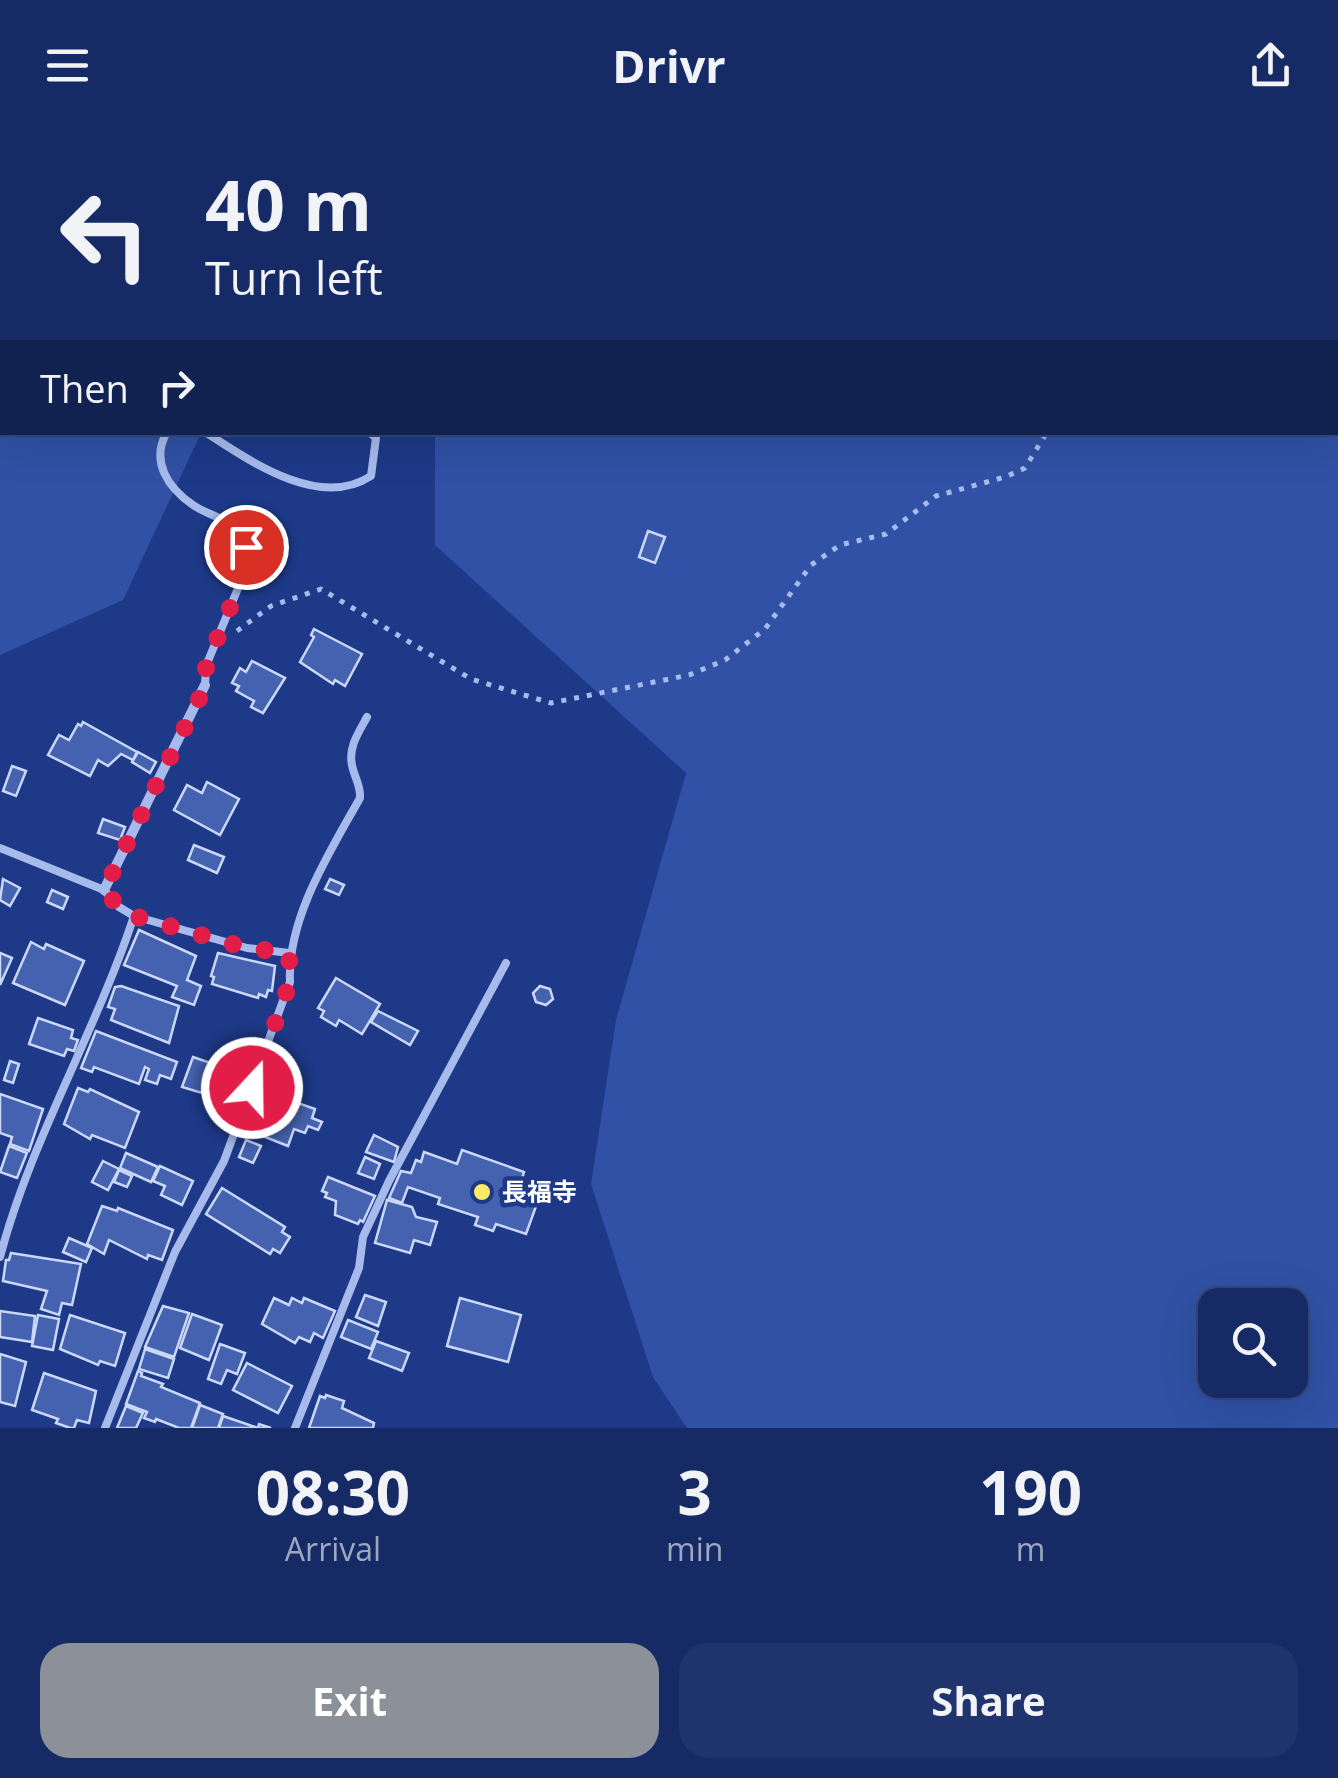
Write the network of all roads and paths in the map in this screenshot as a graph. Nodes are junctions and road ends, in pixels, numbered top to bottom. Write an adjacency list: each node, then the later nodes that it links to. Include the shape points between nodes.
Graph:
1 (165, 435): 6 (lane, via 160,466 170,486 241,533 246,547 248,564 206,666)
2 (210, 435): 3 (lane, via 269,470 334,487 355,486 371,476)
3 (372, 435)
4 (1045, 435): 5 (path, via 1024,468 1006,478 936,496 886,534 840,545 811,565 765,629 725,660 689,675 552,703 471,679 321,589 271,606)
5 (230, 636)
6 (206, 685): 9 (street)
7 (367, 717): 11 (lane, via 351,748 360,798 312,890)
8 (0, 848): 9 (lane)
9 (104, 890): 10 (lane)
10 (134, 916): 11 (lane); 13 (lane)
11 (289, 953): 14 (lane, via 290,982 224,1161 176,1252)
12 (506, 962): 15 (lane, via 363,1237 359,1268)
13 (0, 1258)
14 (105, 1428)
15 (295, 1428)

